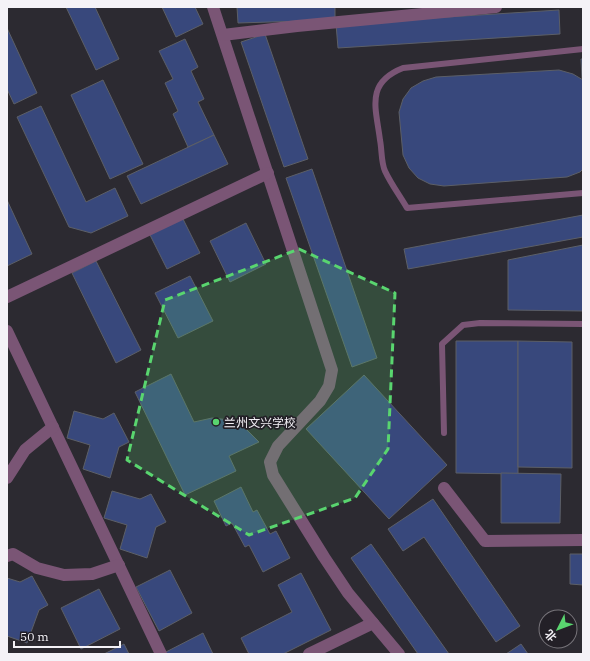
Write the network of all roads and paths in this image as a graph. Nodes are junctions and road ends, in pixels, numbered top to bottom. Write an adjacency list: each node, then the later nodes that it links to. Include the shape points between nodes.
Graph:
1 (214, 7): 3 (street)
2 (496, 7): 3 (street)
3 (223, 35): 5 (street)
4 (583, 49): 6 (lane, via 403,68 392,72 383,80 377,90 375,102 384,169 407,208)
5 (268, 173): 7 (street); 17 (street, via 332,370 329,386 320,401 278,446 270,462 273,475 348,593)
6 (583, 193)
7 (7, 296)
8 (583, 324): 11 (lane, via 463,325 442,344)
9 (7, 331): 10 (street)
10 (53, 427): 12 (street, via 24,450); 16 (street)
11 (444, 433)
12 (7, 478)
13 (444, 488): 14 (street, via 485,541)
14 (583, 540)
15 (7, 556): 16 (street, via 13,554 37,568 64,575 92,574)
16 (119, 566): 18 (street)
17 (373, 623): 19 (street); 20 (street)
18 (161, 654)
19 (309, 654)
20 (399, 654)

